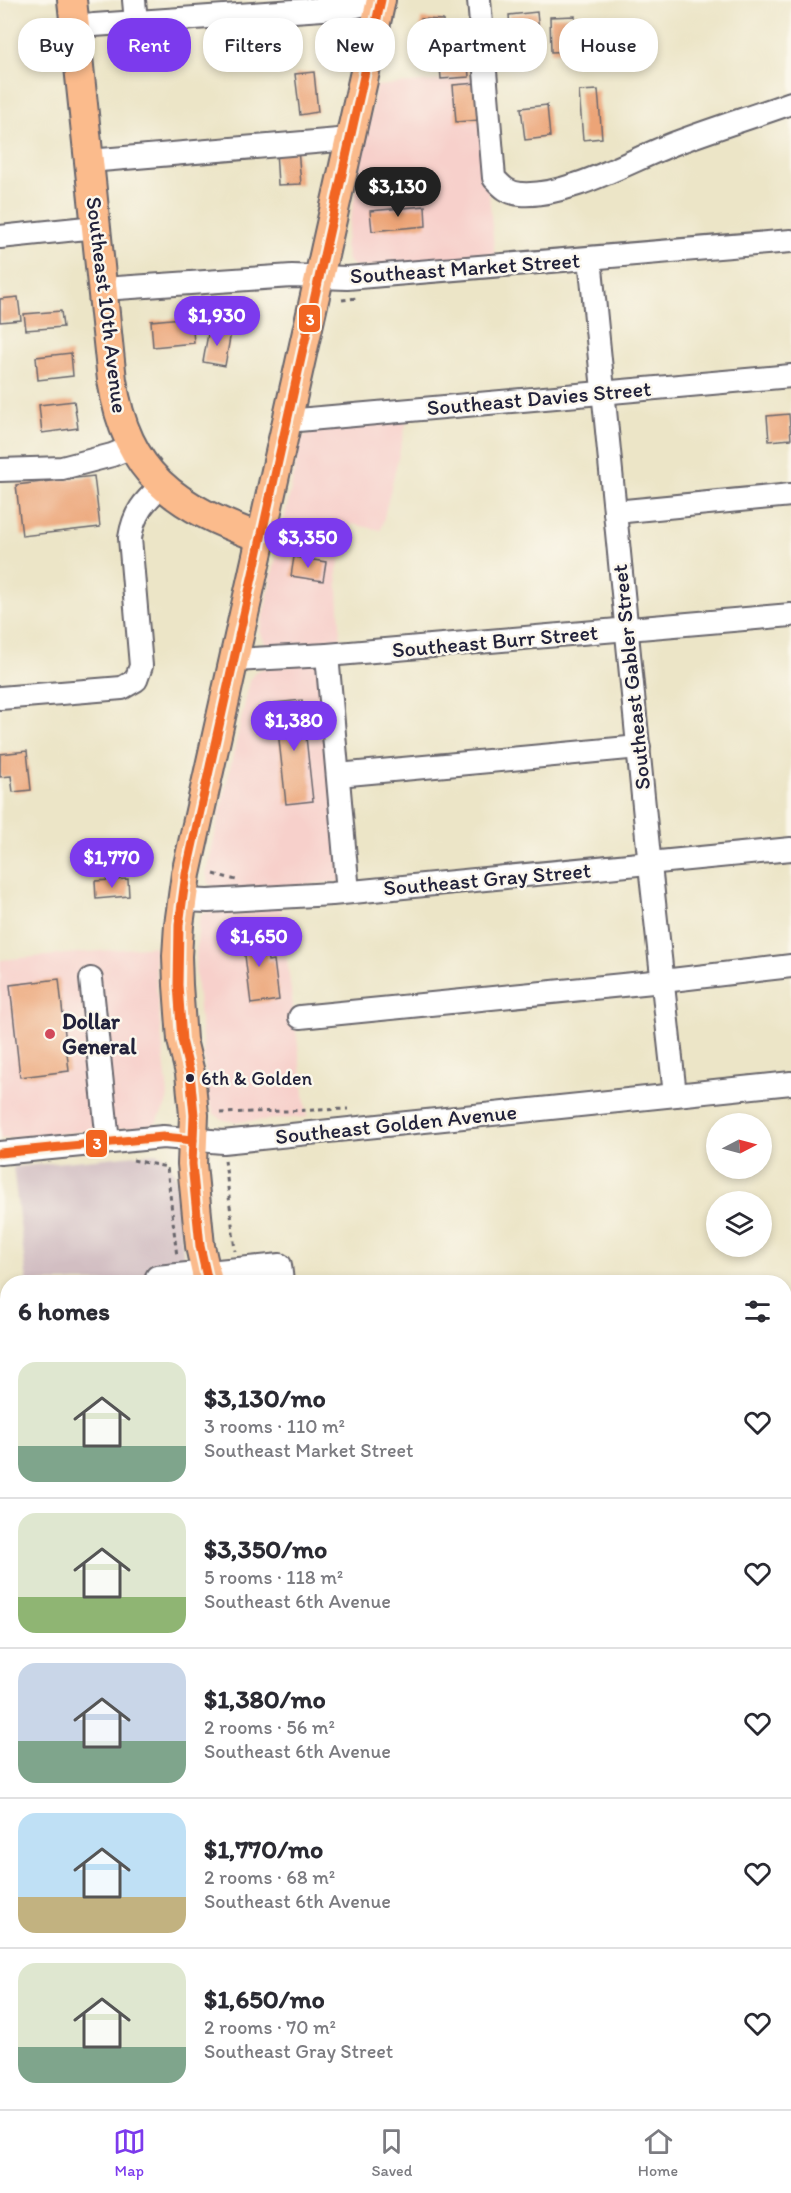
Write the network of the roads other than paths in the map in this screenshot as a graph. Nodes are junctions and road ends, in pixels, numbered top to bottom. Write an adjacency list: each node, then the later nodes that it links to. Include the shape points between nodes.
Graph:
1 (72, 0): 6 (main road, Southeast 10th Avenue)
2 (381, 0): 4 (street, via 352,7); 10 (main road)
3 (479, 0): 9 (street, via 494,178 504,189 520,194 545,192 587,181 671,145)
4 (321, 5): 5 (street)
5 (135, 11): 7 (street)
6 (73, 18)
7 (95, 22)
8 (79, 72): 11 (main road, Southeast 10th Avenue)
9 (791, 103)
10 (350, 140): 11 (street); 16 (main road)
11 (89, 161): 12 (main road, Southeast 10th Avenue)
12 (96, 227): 13 (street); 17 (main road, Southeast 10th Avenue)
13 (0, 237)
14 (791, 241): 15 (street, Southeast Market Street)
15 (590, 258): 16 (street, Southeast Market Street); 19 (street, Southeast Gabler Street)
16 (319, 277): 17 (street, Southeast Market Street); 20 (main road)
17 (103, 289): 21 (main road, Southeast 10th Avenue, via 115,399)
18 (791, 376): 19 (street, Southeast Davies Street)
19 (602, 392): 20 (street, Southeast Davies Street); 25 (street, Southeast Gabler Street)
20 (287, 421): 26 (main road)
21 (132, 447): 22 (street, via 62,468); 23 (main road, Southeast 10th Avenue)
22 (0, 470)
23 (162, 485): 26 (main road, Southeast 10th Avenue, via 209,517); 31 (street, via 134,518 130,537 141,666 136,680 122,688)
24 (791, 495): 25 (street)
25 (615, 512): 28 (street, Southeast Gabler Street)
26 (262, 538): 30 (main road)
27 (791, 615): 28 (street, Southeast Burr Street)
28 (628, 630): 29 (street, Southeast Burr Street); 32 (street, Southeast Gabler Street)
29 (327, 655): 30 (street, Southeast Burr Street); 33 (street)
30 (235, 660): 37 (main road)
31 (0, 698)
32 (639, 747): 33 (street); 35 (street, Southeast Gabler Street)
33 (338, 775): 36 (street)
34 (791, 849): 35 (street, Southeast Gray Street)
35 (649, 863): 36 (street, Southeast Gray Street); 40 (street, Southeast Gabler Street)
36 (348, 892): 37 (street, Southeast Gray Street)
37 (182, 900): 44 (main road, via 177,956 182,1040 193,1105)
38 (791, 966): 40 (street)
39 (91, 979): 45 (street)
40 (663, 981): 41 (street); 43 (street, Southeast Gabler Street)
41 (300, 1017)
42 (791, 1083): 43 (street, Southeast Golden Avenue)
43 (675, 1095): 44 (street, Southeast Golden Avenue, via 224,1142)
44 (193, 1140): 45 (street, Southeast Golden Avenue, via 163,1137); 47 (main road, via 200,1246)
45 (108, 1142): 46 (street, Southeast Golden Avenue)
46 (0, 1153)
47 (187, 1275)
48 (194, 1275): 49 (street, via 280,1265)
49 (281, 1275)

